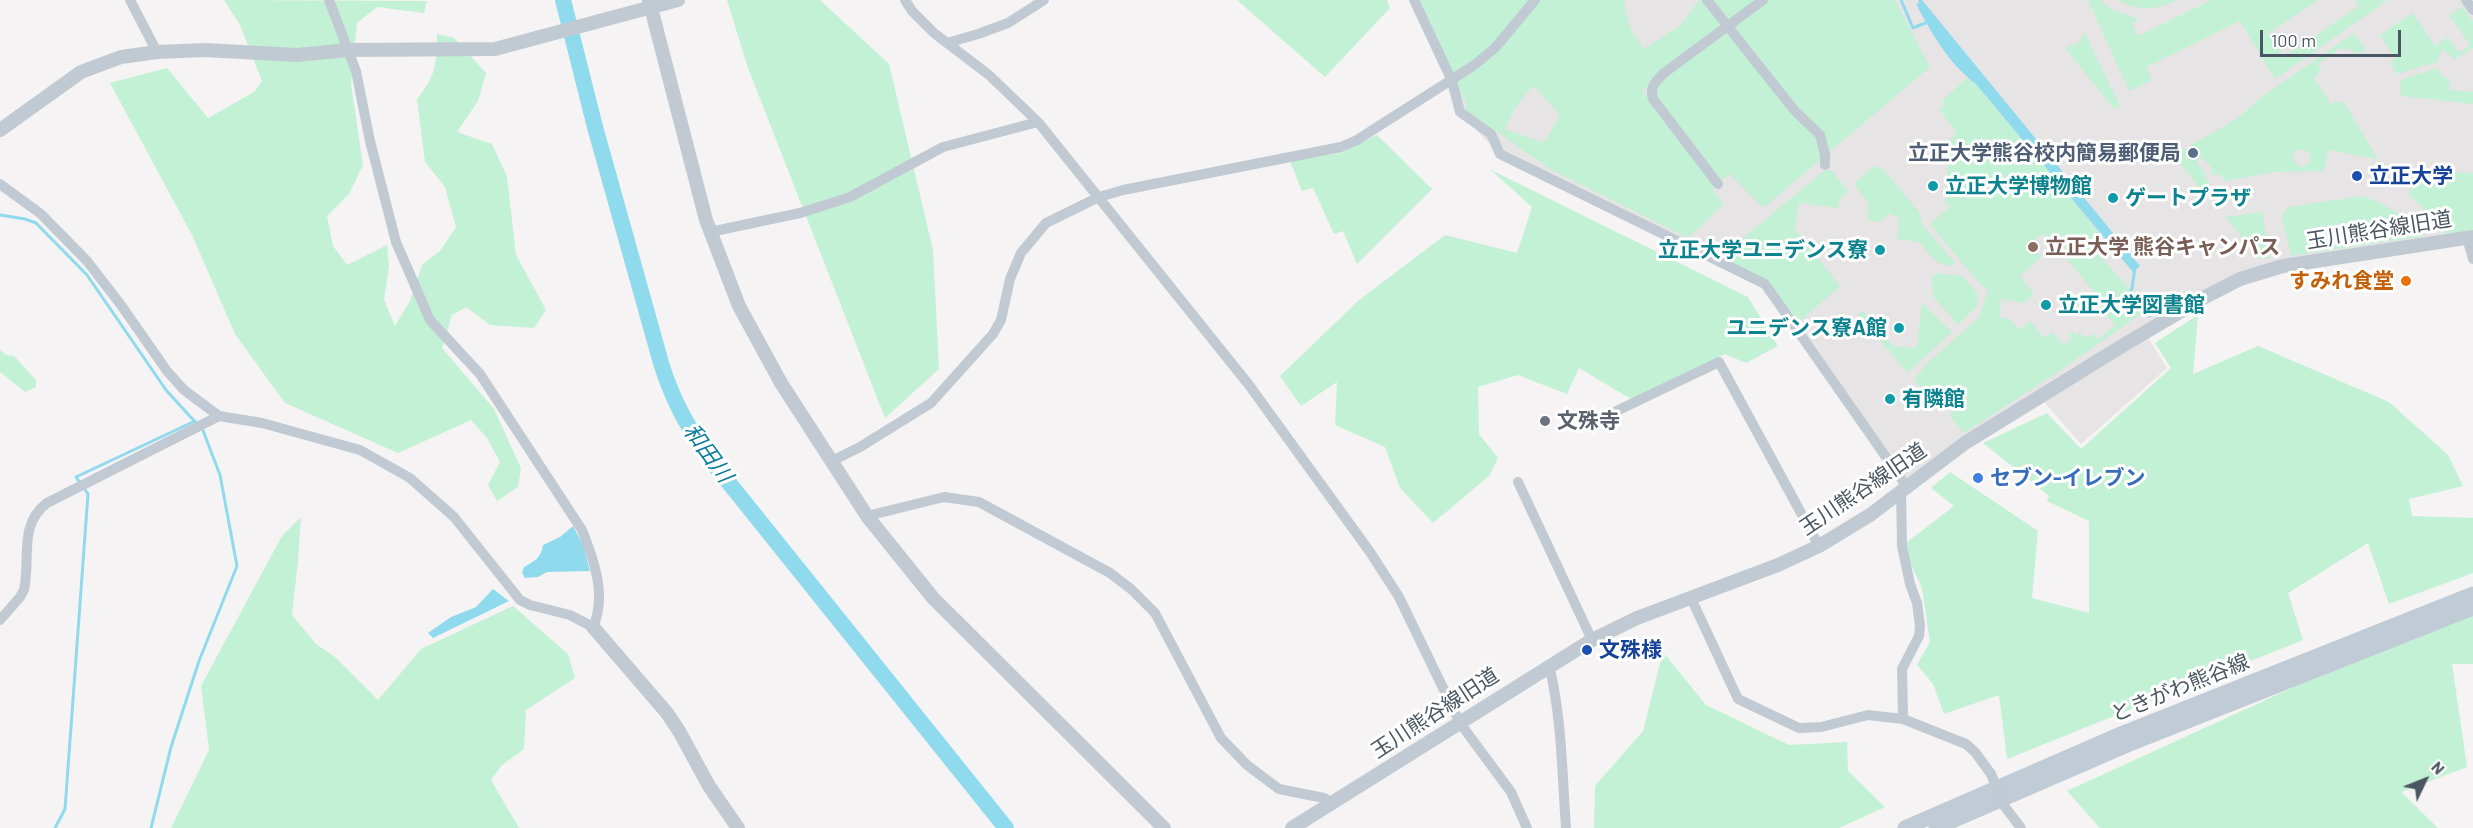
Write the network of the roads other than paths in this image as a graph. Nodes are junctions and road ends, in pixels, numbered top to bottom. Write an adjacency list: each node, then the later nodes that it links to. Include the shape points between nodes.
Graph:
1 (130, 0): 16 (street)
2 (329, 0): 15 (street)
3 (678, 0): 11 (street)
4 (905, 0): 14 (street)
5 (1044, 0): 14 (street, via 1008,23)
6 (1414, 0): 17 (street)
7 (1535, 0): 17 (street, via 1496,48)
8 (1707, 0): 13 (street)
9 (1763, 0): 13 (street)
10 (2466, 0): 12 (street)
11 (650, 4): 15 (street, via 495,49); 24 (street)
12 (2473, 10)
13 (1727, 27): 20 (street, via 1794,110 1820,135); 22 (street, via 1664,73 1651,93)
14 (948, 43): 18 (street)
15 (348, 50): 16 (street, via 297,55 205,50); 39 (street, via 396,242 430,320 480,374 582,530 596,574 599,605)
16 (157, 52): 19 (street, via 121,57 81,72)
17 (1452, 81): 23 (street, via 1341,147); 31 (street, via 1460,112 1491,134 1500,154 1765,284)
18 (1038, 122): 23 (street); 24 (street, via 944,147 850,197 800,213)
19 (0, 130)
20 (1825, 165)
21 (0, 184): 27 (street, via 41,214 87,261 167,371 184,390)
22 (1718, 184)
23 (1099, 197): 29 (street, via 1046,223 1037,233 1021,253 993,334 931,403); 43 (street, via 1249,385 1370,552 1399,597)
24 (710, 232): 29 (street, via 762,351)
25 (2470, 238): 26 (street); 31 (street, 玉川熊谷線旧道, via 2277,267 2240,279 1965,443)
26 (2473, 259)
27 (219, 416): 37 (street, via 38,509 28,533 24,590); 39 (street, via 262,423 360,450 386,462 454,516 520,600 570,615)
28 (1606, 416): 33 (street, via 1719,362)
29 (832, 461): 32 (street)
30 (1518, 482): 40 (street)
31 (1904, 488): 33 (street, 玉川熊谷線旧道); 42 (street, via 1902,546 1920,626 1902,669)
32 (867, 516): 44 (street, via 944,497 980,502 1110,573 1155,613 1221,738 1247,765 1279,789); 46 (street, via 933,598)
33 (1819, 546): 35 (street, 玉川熊谷線旧道)
34 (2473, 594): 50 (main road, ときがわ熊谷線, via 2121,734)
35 (1691, 598): 40 (street, 玉川熊谷線旧道); 42 (street, via 1738,699 1799,728 1868,716)
36 (2473, 608): 51 (main road, ときがわ熊谷線, via 2127,746)
37 (4, 611): 38 (street)
38 (0, 620)
39 (592, 627): 45 (street, via 667,713)
40 (1592, 640): 41 (street, 玉川熊谷線旧道)
41 (1549, 665): 43 (street, 玉川熊谷線旧道); 49 (street, via 1556,693)
42 (1903, 719): 52 (street, bridge, via 1966,744 1976,752 1991,774 2005,807)
43 (1460, 723): 44 (street, 玉川熊谷線旧道); 48 (street, via 1511,792)
44 (1332, 803): 47 (street, 玉川熊谷線旧道)
45 (738, 828)
46 (1164, 828)
47 (1292, 828)
48 (1527, 828)
49 (1566, 828)
50 (1905, 828)
51 (1936, 828)
52 (2021, 828)

